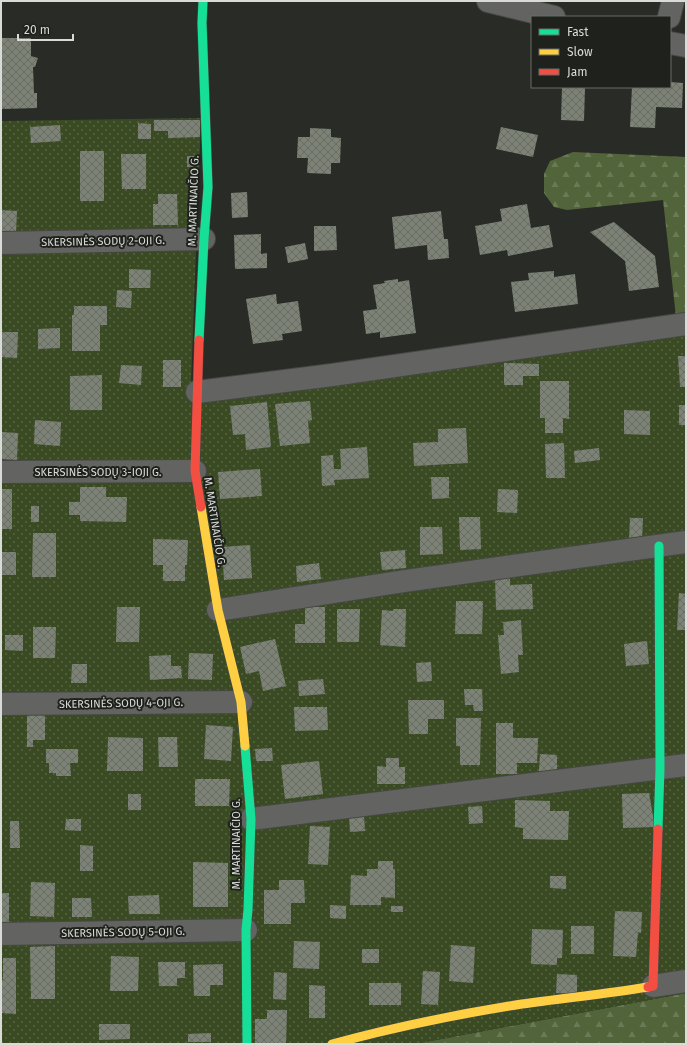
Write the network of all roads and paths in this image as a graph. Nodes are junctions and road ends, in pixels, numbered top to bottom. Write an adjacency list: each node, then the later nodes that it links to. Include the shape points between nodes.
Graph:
1 (203, 1): 8 (street, M. MARTINAIČIO G., via 208,187)
2 (488, 1): 4 (street)
3 (673, 1): 5 (street)
4 (550, 16)
5 (669, 16)
6 (671, 43): 7 (street)
7 (686, 46)
8 (204, 239): 9 (street, SKERSINĖS SODŲ 2-OJI G.); 11 (street, M. MARTINAIČIO G.)
9 (1, 243)
10 (686, 324): 11 (street)
11 (197, 392): 12 (street, M. MARTINAIČIO G.)
12 (195, 471): 13 (street, SKERSINĖS SODŲ 3-IOJI G.); 16 (street, M. MARTINAIČIO G.)
13 (1, 472)
14 (686, 542): 15 (street)
15 (660, 546): 16 (street); 20 (street)
16 (218, 610): 17 (street, M. MARTINAIČIO G.)
17 (241, 702): 18 (street, SKERSINĖS SODŲ 4-OJI G.); 21 (street, M. MARTINAIČIO G.)
18 (1, 704)
19 (686, 765): 20 (street)
20 (660, 769): 21 (street); 25 (street)
21 (251, 819): 22 (street, M. MARTINAIČIO G.)
22 (246, 930): 23 (street, SKERSINĖS SODŲ 5-OJI G.); 26 (street, M. MARTINAIČIO G.)
23 (1, 934)
24 (686, 981): 25 (street)
25 (653, 986): 27 (street, via 427,1020)
26 (248, 1044)
27 (332, 1044)

